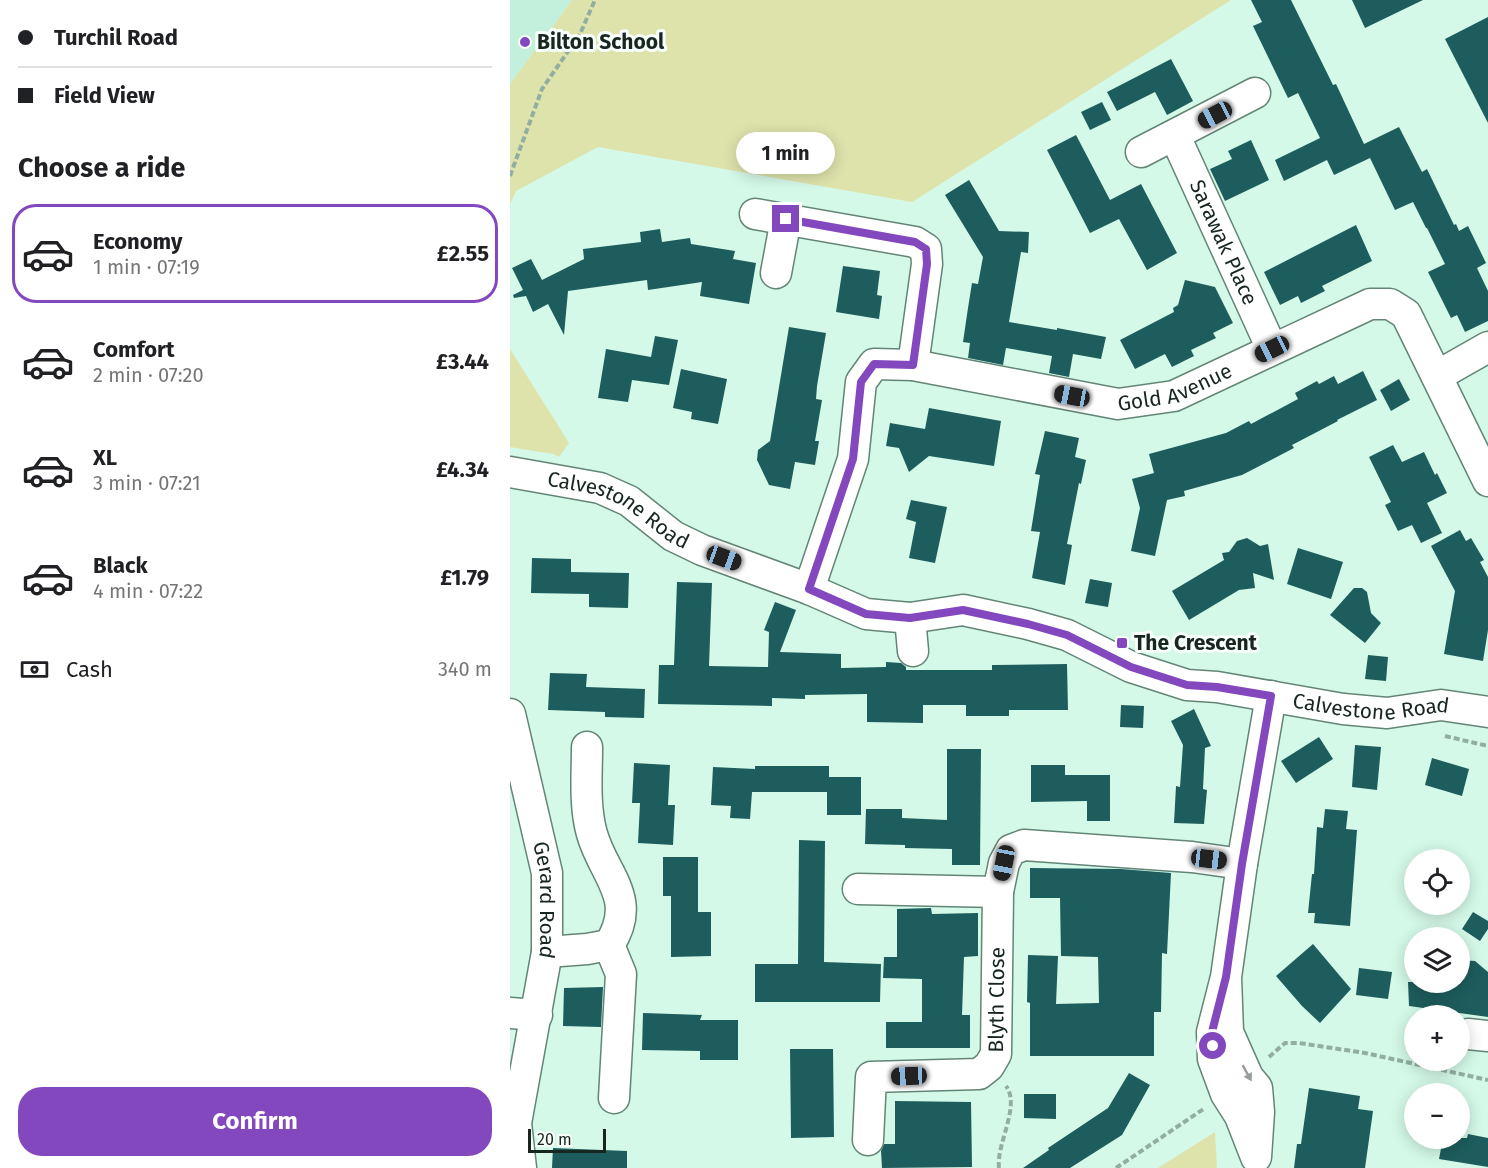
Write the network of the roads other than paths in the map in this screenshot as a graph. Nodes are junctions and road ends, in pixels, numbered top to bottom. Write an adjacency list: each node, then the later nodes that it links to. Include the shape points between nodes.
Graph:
1 (1256, 93): 2 (street)
2 (1175, 136): 3 (street); 8 (street, Sarawak Place)
3 (1141, 152)
4 (755, 214): 5 (street)
5 (786, 219): 6 (street); 9 (street, via 915,242 926,249)
6 (776, 273)
7 (1488, 347): 10 (street)
8 (1272, 349): 9 (street, Gold Avenue, via 1174,396 1118,404); 10 (street, Gold Avenue, via 1370,304 1390,304 1406,314)
9 (913, 365): 13 (street, Gold Avenue, via 874,364 861,382 853,459)
10 (1437, 375): 12 (street, Gold Avenue)
11 (510, 472): 13 (street, Calvestone Road, via 600,488 629,501 673,536)
12 (1488, 482)
13 (809, 589): 14 (street, Calvestone Road, via 866,614)
14 (910, 618): 15 (street); 16 (street, Calvestone Road, via 963,610 1028,624 1067,635 1131,667 1187,685)
15 (913, 651)
16 (1271, 696): 17 (street, Calvestone Road, via 1387,713 1441,705); 20 (street)
17 (1488, 712)
18 (510, 714): 24 (street, Gerard Road, via 547,873)
19 (587, 747): 23 (street, via 587,813 592,836 621,898 621,919)
20 (1242, 864): 22 (street, Blyth Close, via 1024,845 1011,850); 29 (street, via 1226,977 1228,1032 1237,1085 1257,1088)
21 (858, 889): 22 (street)
22 (998, 892): 28 (street, Blyth Close, via 996,1054 979,1074 871,1077)
23 (609, 945): 24 (street); 26 (street, via 621,974)
24 (547, 952): 25 (street, Gerard Road)
25 (524, 1014): 27 (street, Gerard Road)
26 (614, 1098)
27 (513, 1134): 30 (street, Gerard Road)
28 (868, 1140)
29 (1256, 1163)
30 (521, 1168)

